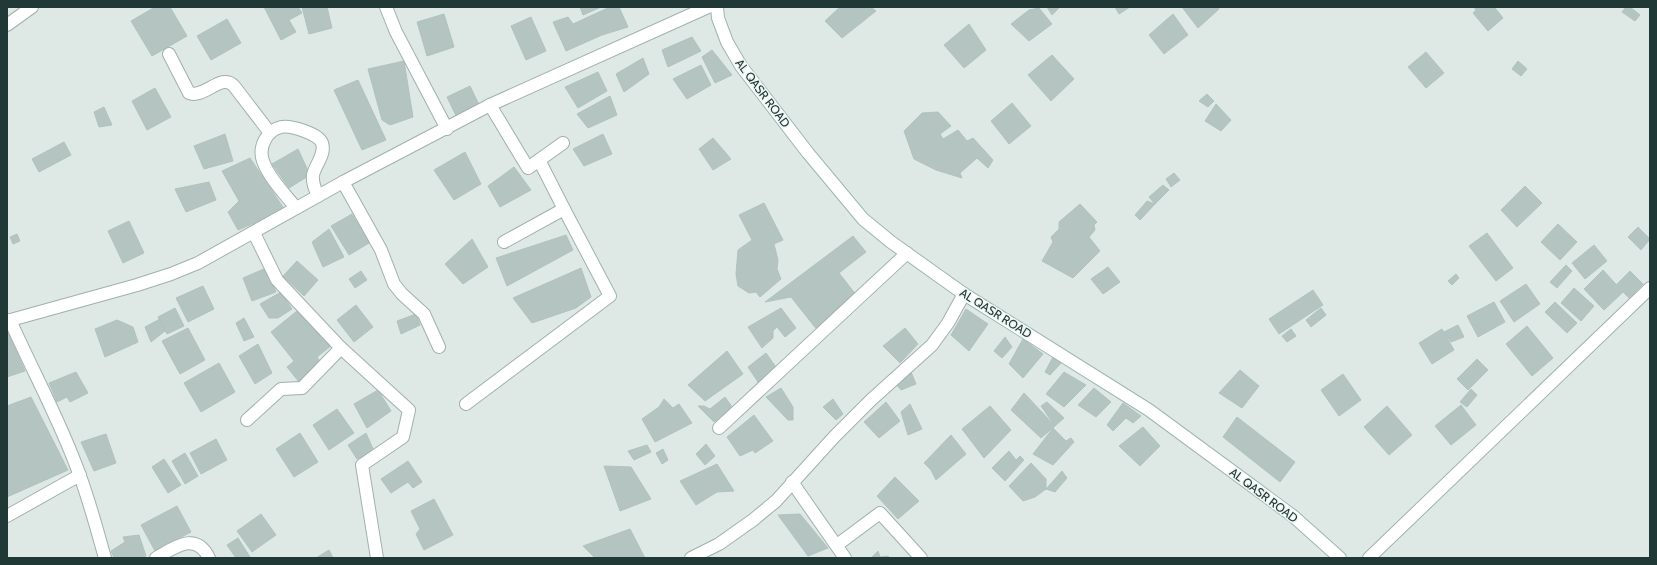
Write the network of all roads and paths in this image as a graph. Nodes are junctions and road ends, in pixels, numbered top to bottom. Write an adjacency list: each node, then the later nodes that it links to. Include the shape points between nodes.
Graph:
1 (32, 7): 5 (street)
2 (386, 7): 8 (street, via 396,32)
3 (708, 7): 7 (street)
4 (717, 7): 18 (street, AL QASR ROAD, via 718,18 727,42 741,66 793,135 863,219)
5 (7, 25)
6 (169, 54): 9 (street, via 189,93 197,95 223,82 229,82)
7 (490, 105): 8 (street); 11 (street, via 528,168)
8 (447, 129): 12 (street)
9 (270, 133): 13 (street, via 280,127 290,127 321,140 323,150 313,175); 14 (street, via 263,143 262,160 268,172)
10 (563, 143): 11 (street)
11 (539, 160): 15 (street)
12 (343, 182): 13 (street); 22 (street, via 381,250 394,284 424,314)
13 (318, 196): 14 (street)
14 (296, 208): 16 (street)
15 (564, 209): 17 (street); 24 (street, via 610,296)
16 (254, 233): 21 (street, via 198,263 171,274); 23 (street, via 277,280)
17 (504, 242)
18 (907, 253): 20 (street, AL QASR ROAD); 26 (street)
19 (1650, 288): 40 (street)
20 (964, 294): 28 (street, via 948,323 932,344 871,400); 39 (street, AL QASR ROAD, via 1149,410 1293,516)
21 (8, 320): 27 (street, via 57,420)
22 (439, 347)
23 (341, 348): 25 (street, via 302,388 281,389); 35 (street, via 409,410 403,437 362,465)
24 (466, 404)
25 (247, 420)
26 (719, 428)
27 (80, 475): 29 (street); 32 (street)
28 (792, 482): 30 (street); 31 (street, via 776,501 719,544)
29 (7, 516)
30 (837, 545): 37 (street); 38 (street, via 880,513)
31 (711, 553): 36 (street)
32 (105, 558)
33 (156, 558): 34 (street, via 188,543 197,543 205,550)
34 (208, 558)
35 (377, 558)
36 (691, 558)
37 (845, 558)
38 (921, 558)
39 (1340, 558)
40 (1369, 558)

